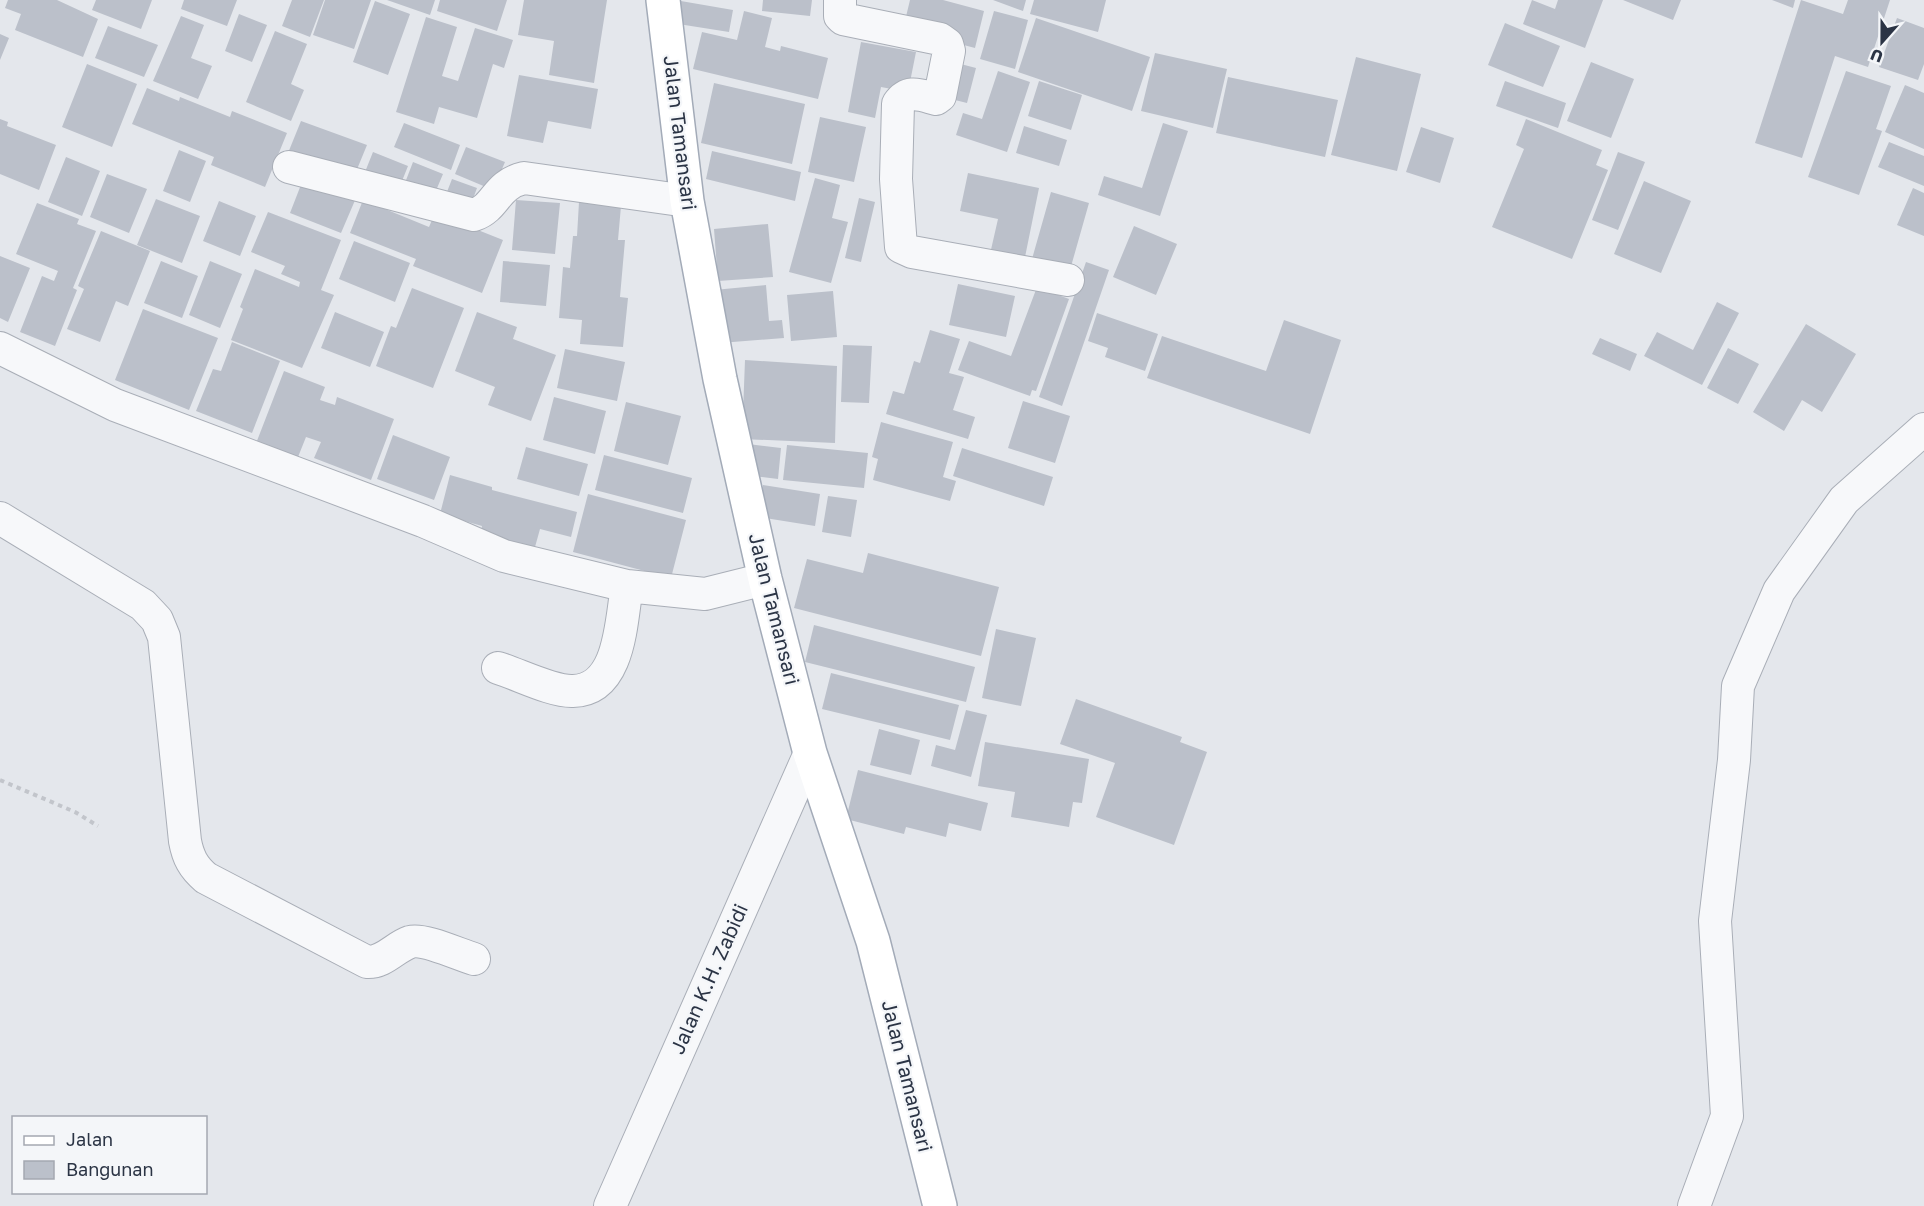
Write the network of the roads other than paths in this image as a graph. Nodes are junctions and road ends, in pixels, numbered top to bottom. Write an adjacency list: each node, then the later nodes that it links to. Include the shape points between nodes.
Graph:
1 (663, 0): 4 (main road, Jalan Tamansari)
2 (840, 0): 5 (street, via 843,19 940,39 949,51 940,96 936,99 909,93 898,104 896,179 901,247)
3 (289, 167): 4 (street, via 474,215 483,212 502,187 524,178)
4 (687, 201): 9 (main road, Jalan Tamansari, via 720,379)
5 (1068, 280)
6 (0, 348): 10 (street, via 115,405 423,521 504,556)
7 (1924, 429): 16 (street, via 1844,500 1779,591 1738,686 1734,760 1715,921 1728,1116)
8 (0, 518): 13 (street, via 143,605 158,620 164,637 188,857 196,870 367,962 375,962 410,942)
9 (765, 579): 10 (street, via 705,594); 12 (main road, Jalan Tamansari)
10 (627, 586): 11 (street, via 616,649 609,670 598,682 574,691 561,690)
11 (498, 668)
12 (810, 753): 14 (street, Jalan K.H. Zabidi); 15 (main road, Jalan Tamansari, via 873,941)
13 (474, 960)
14 (610, 1206)
15 (940, 1206)
16 (1694, 1206)

